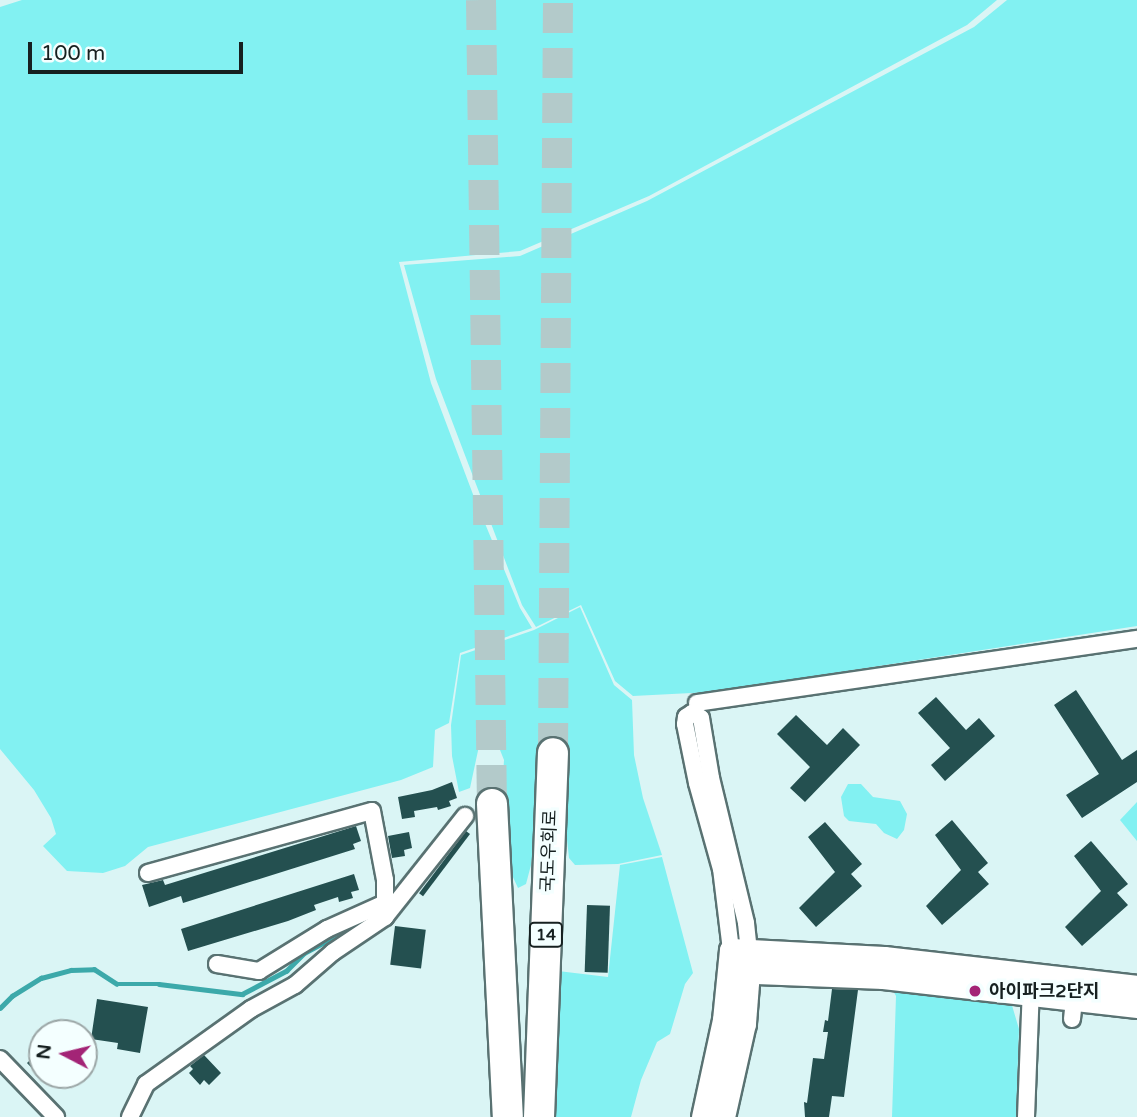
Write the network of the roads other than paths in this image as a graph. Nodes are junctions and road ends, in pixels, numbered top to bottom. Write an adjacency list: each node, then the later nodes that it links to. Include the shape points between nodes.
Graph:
1 (1137, 639): 2 (street)
2 (698, 703)
3 (553, 753): 20 (highway, 국도우회로 / 14)
4 (492, 804): 19 (highway)
5 (466, 816): 7 (street)
6 (148, 873): 7 (street, via 372,811 385,880)
7 (385, 910): 9 (street, via 327,929 259,971); 18 (street, via 295,985 251,1009 146,1084)
8 (740, 961): 8 (street, via 746,923 701,718 692,713 685,724 696,783 721,869); 10 (street); 11 (street, via 884,958); 15 (street); 21 (street)
9 (217, 964)
10 (785, 971): 11 (street); 15 (street, via 765,979)
11 (1031, 983): 13 (street); 23 (street)
12 (1137, 987): 13 (street)
13 (1074, 998): 14 (street)
14 (1137, 1006)
15 (745, 1009): 22 (street)
16 (0, 1059): 17 (street)
17 (56, 1117)
18 (130, 1117)
19 (508, 1117)
20 (539, 1117)
21 (703, 1117)
22 (723, 1117)
23 (1026, 1117)

